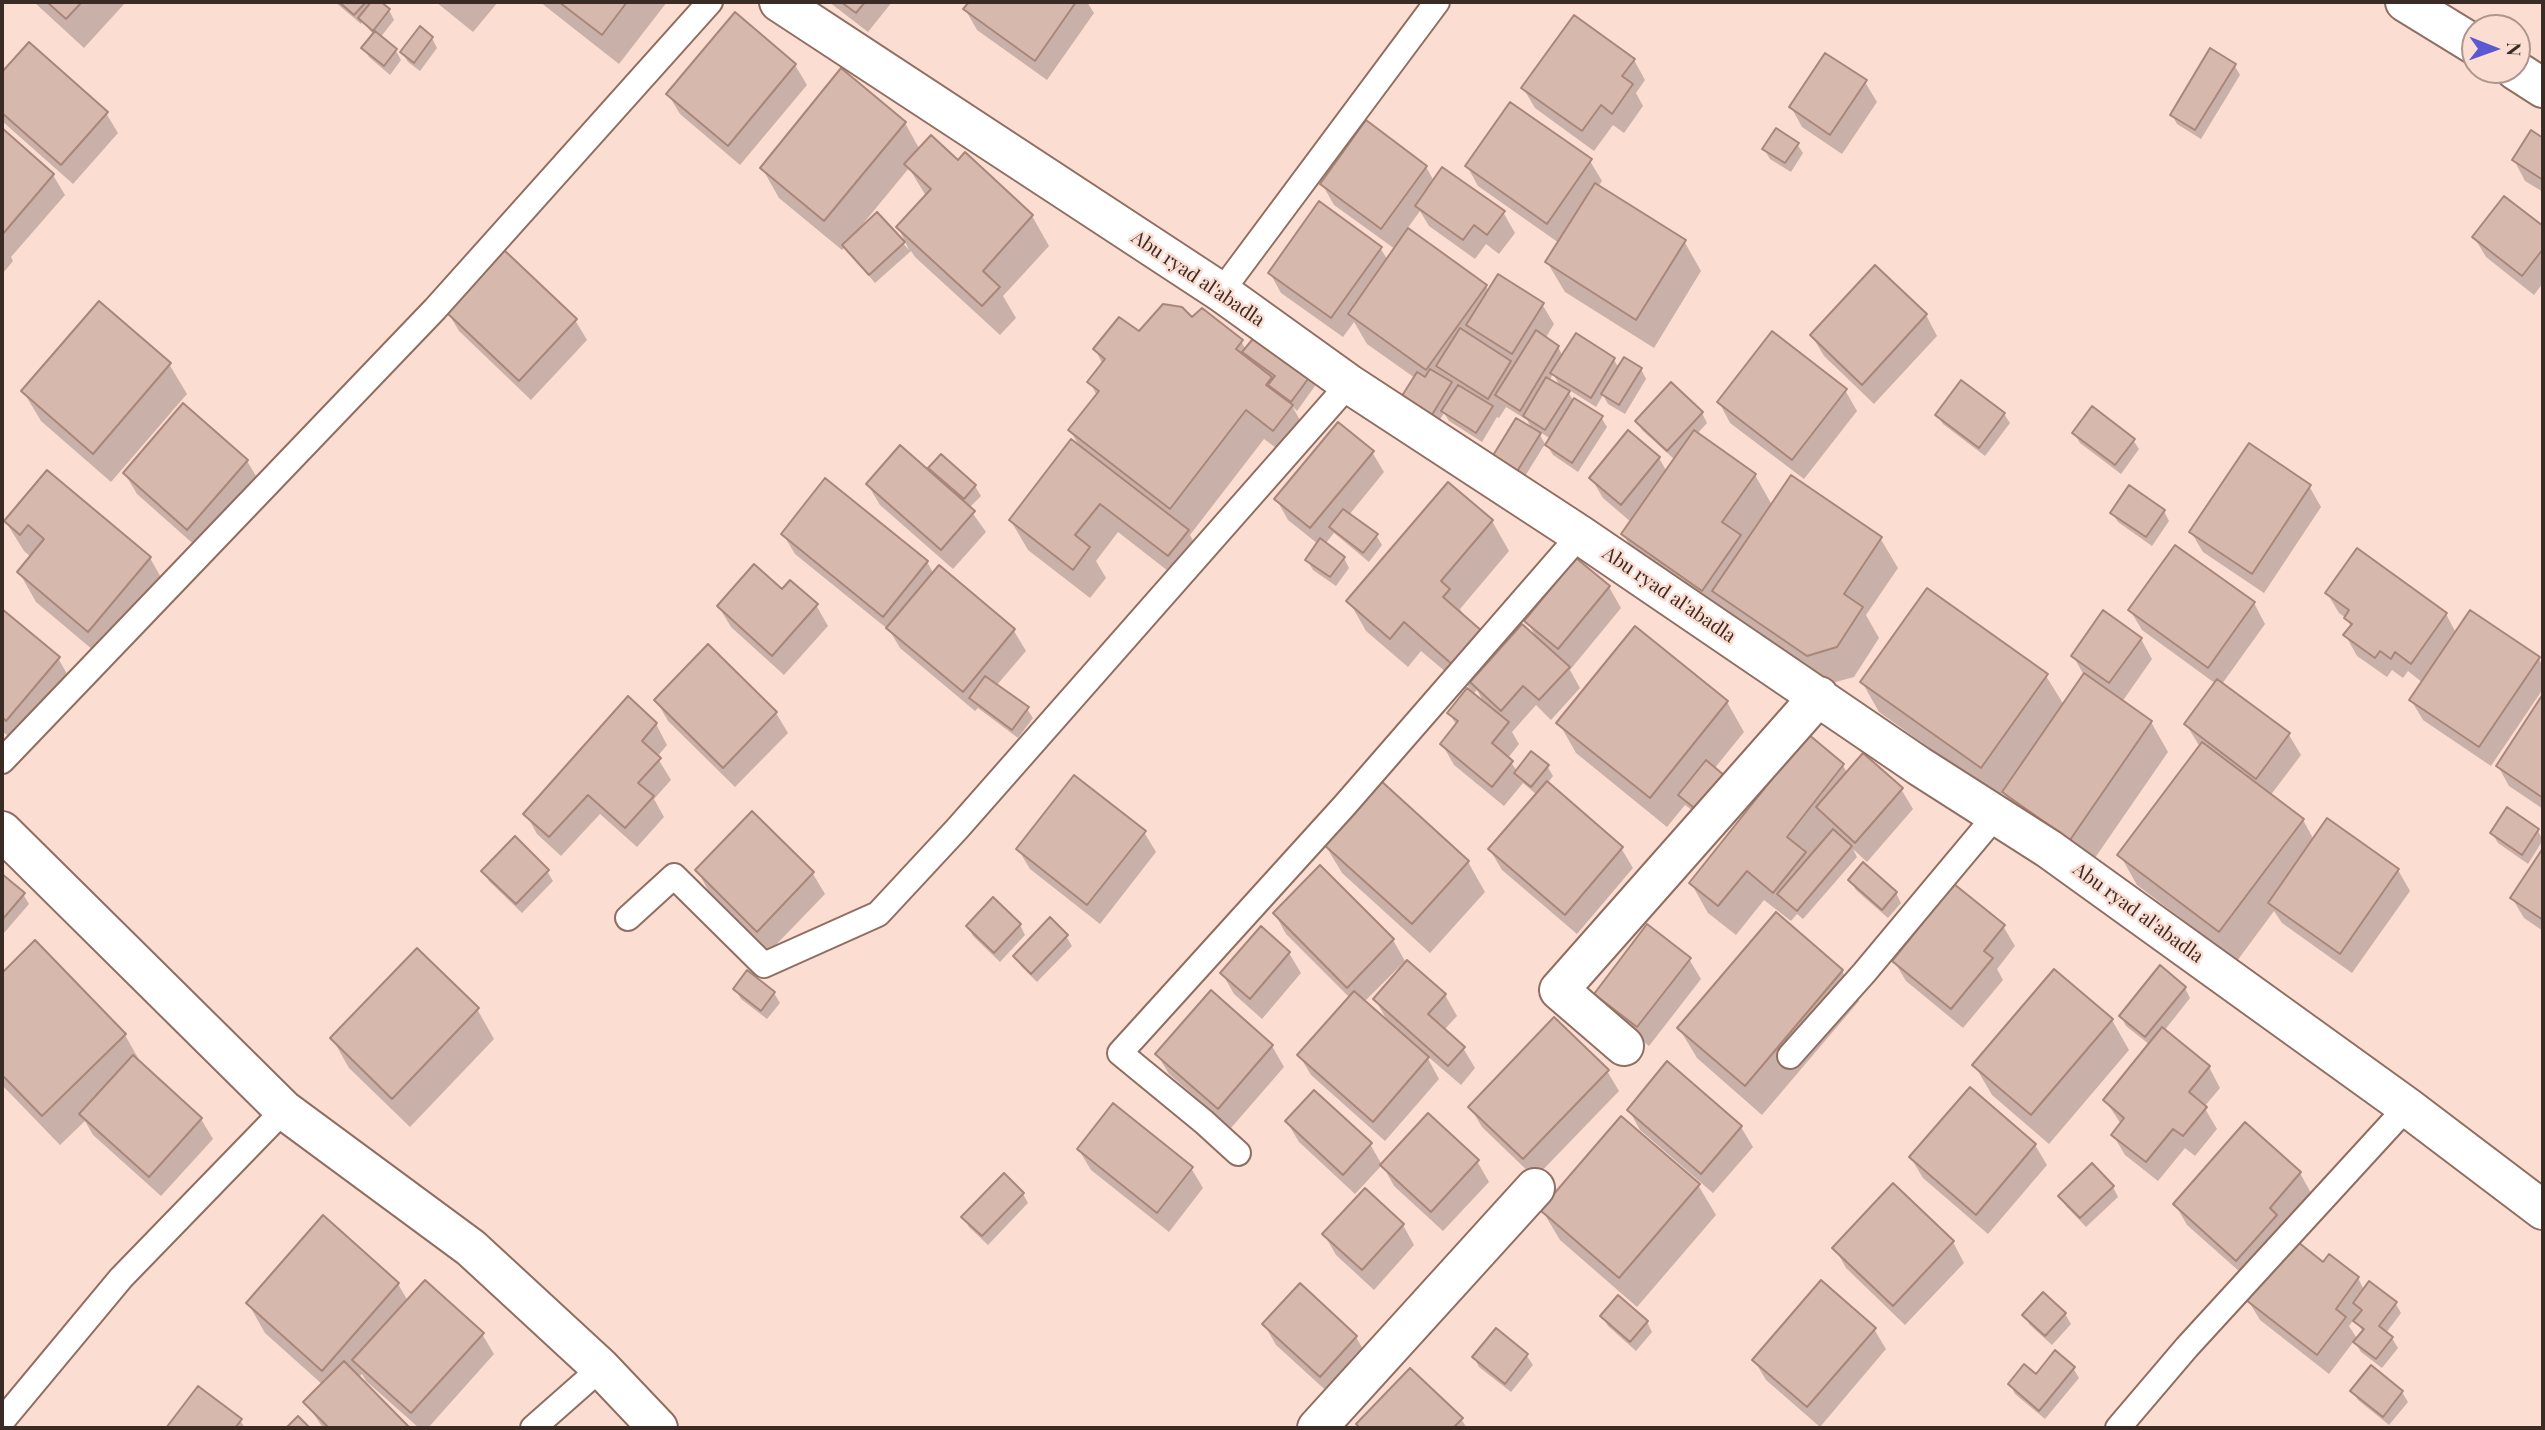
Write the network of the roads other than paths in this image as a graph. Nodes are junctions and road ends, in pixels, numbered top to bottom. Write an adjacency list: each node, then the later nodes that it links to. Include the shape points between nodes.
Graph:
1 (710, 2): 10 (lane, via 435,309)
2 (779, 2): 6 (street, Abu ryad al'abadla)
3 (1437, 2): 6 (lane)
4 (2405, 2): 5 (street)
5 (2461, 36)
6 (1221, 292): 7 (street, Abu ryad al'abadla)
7 (1349, 384): 8 (street, Abu ryad al'abadla); 13 (lane, via 878,914 764,965 674,876)
8 (1580, 535): 9 (street, Abu ryad al'abadla); 18 (lane, via 1345,805 1119,1053)
9 (1819, 696): 11 (street, Abu ryad al'abadla); 14 (street, via 1559,990)
10 (2, 761)
11 (1997, 814): 15 (lane); 16 (street, Abu ryad al'abadla)
12 (2, 831): 17 (street)
13 (628, 918)
14 (1624, 1046)
15 (1790, 1056)
16 (2407, 1107): 20 (street, Abu ryad al'abadla); 26 (lane)
17 (284, 1110): 21 (street, via 471,1248); 22 (lane, via 121,1278)
18 (1238, 1153)
19 (1535, 1188): 25 (street)
20 (2543, 1210)
21 (601, 1368): 23 (lane); 24 (street)
22 (2, 1421)
23 (533, 1428)
24 (658, 1428)
25 (1317, 1428)
26 (2118, 1428)

